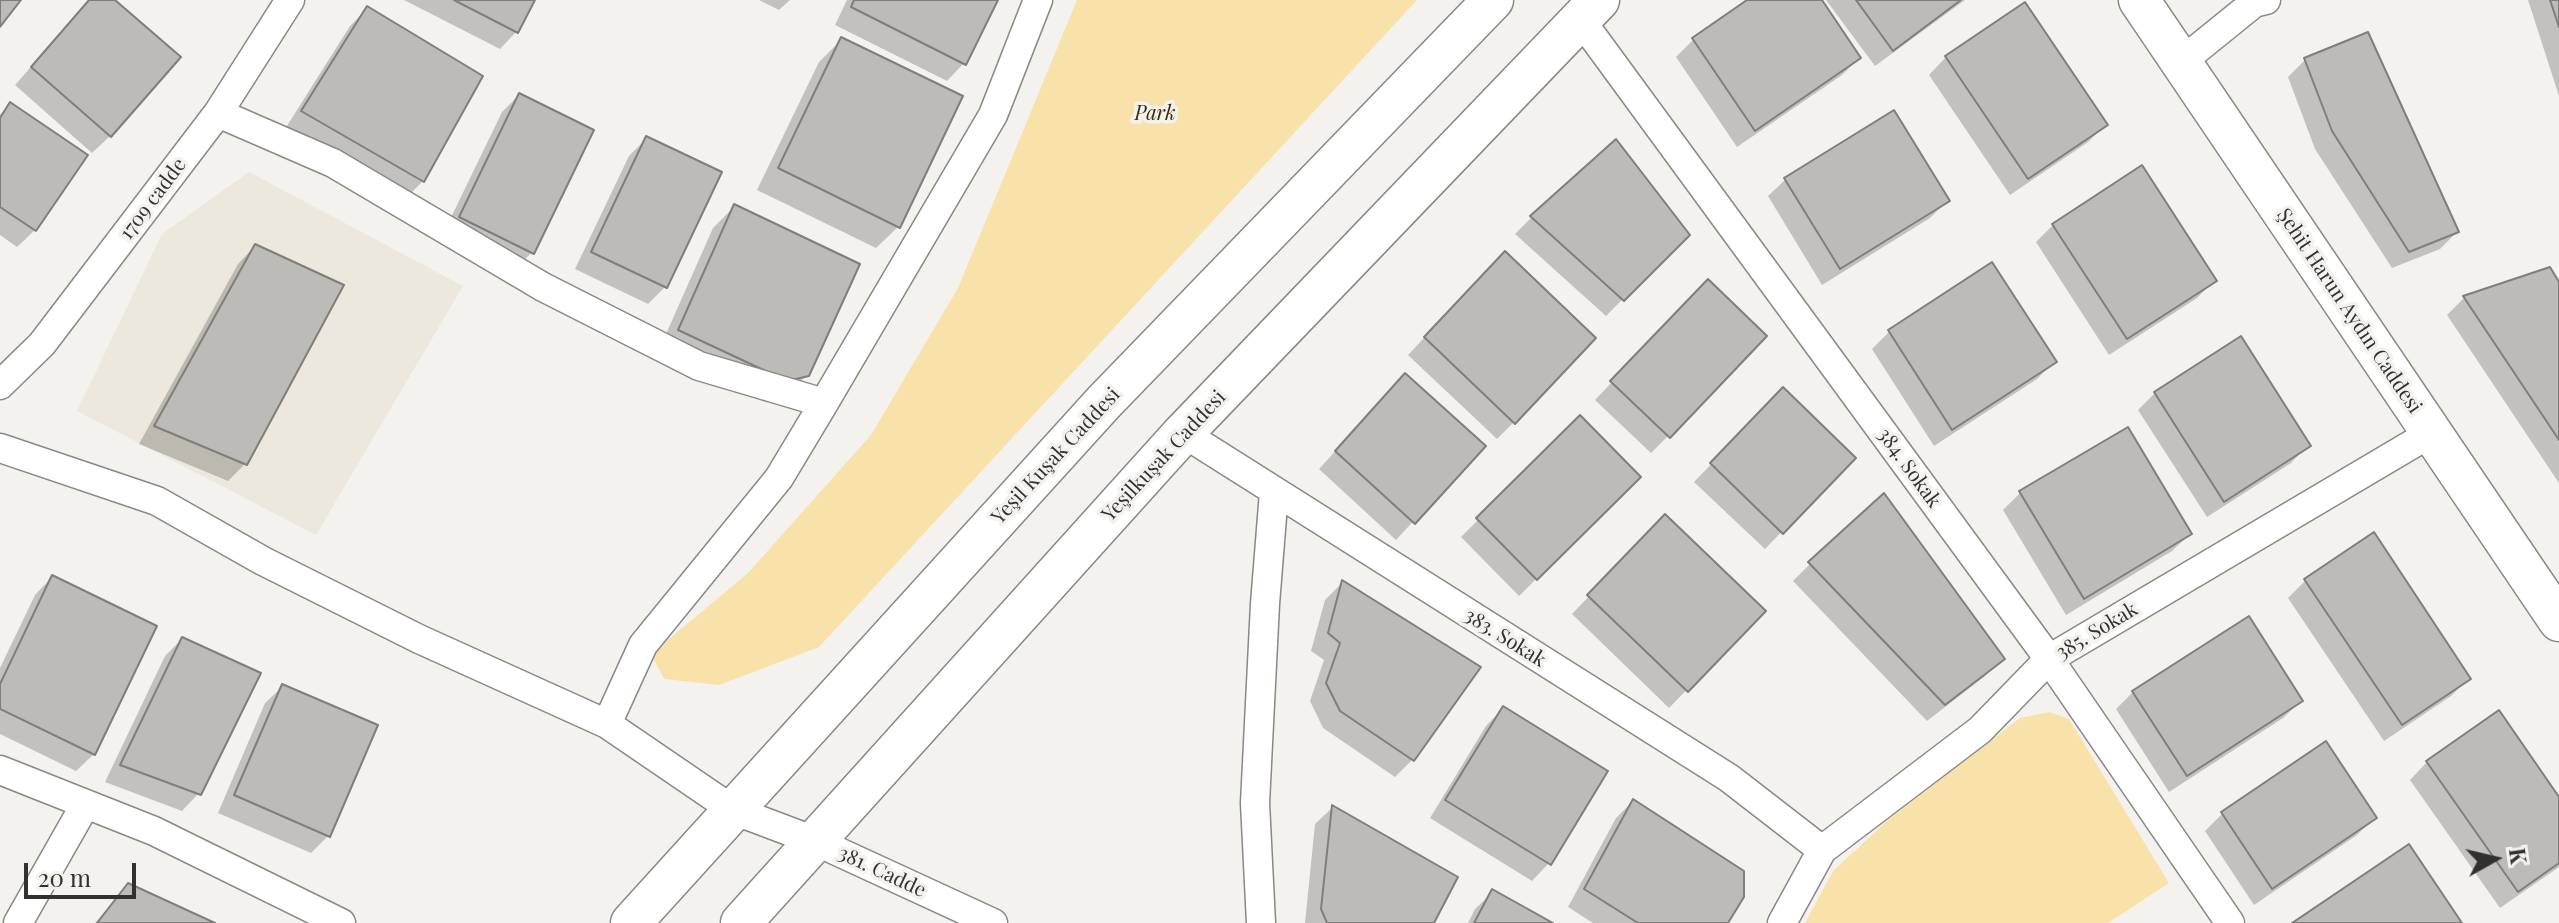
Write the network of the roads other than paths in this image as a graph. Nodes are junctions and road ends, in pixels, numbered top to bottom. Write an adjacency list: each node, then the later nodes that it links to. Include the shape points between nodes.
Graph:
1 (290, 0): 8 (street, 1709 cadde)
2 (1038, 0): 10 (street, via 993,115)
3 (1493, 0): 20 (main road, Yeşil Kuşak Caddesi, via 1104,402)
4 (2139, 0): 7 (main road, Şehit Harun Aydın Caddesi)
5 (2266, 0): 7 (street, via 2254,3)
6 (1589, 10): 11 (main road, Yeşilkuşak Caddesi); 16 (street, 384. Sokak)
7 (2181, 62): 12 (main road, Şehit Harun Aydın Caddesi)
8 (218, 113): 9 (street, 1709 cadde, via 42,344); 10 (street, via 333,163 543,287 699,366)
9 (0, 385)
10 (824, 403): 17 (street, via 779,478 643,645)
11 (1183, 433): 14 (street, 383. Sokak); 21 (main road, Yeşilkuşak Caddesi)
12 (2431, 433): 15 (main road, Şehit Harun Aydın Caddesi); 16 (street, 385. Sokak)
13 (0, 448): 17 (street, 381. Cadde, via 157,501 419,639)
14 (1274, 492): 22 (street, 383. Sokak, via 1729,778); 28 (street, via 1255,803)
15 (2552, 596)
16 (2049, 659): 22 (street, 385. Sokak, via 1980,730); 30 (street, 384. Sokak)
17 (607, 724): 20 (street, 381. Cadde)
18 (0, 770): 19 (street)
19 (85, 805): 23 (street); 24 (street, via 154,831)
20 (733, 810): 21 (street, 381. Cadde); 25 (main road, Yeşil Kuşak Caddesi)
21 (815, 841): 26 (main road, Yeşilkuşak Caddesi); 27 (street, 381. Cadde)
22 (1822, 850): 29 (street, 385. Sokak)
23 (18, 923)
24 (341, 923)
25 (631, 923)
26 (741, 923)
27 (993, 923)
28 (1261, 923)
29 (1782, 923)
30 (2230, 923)

